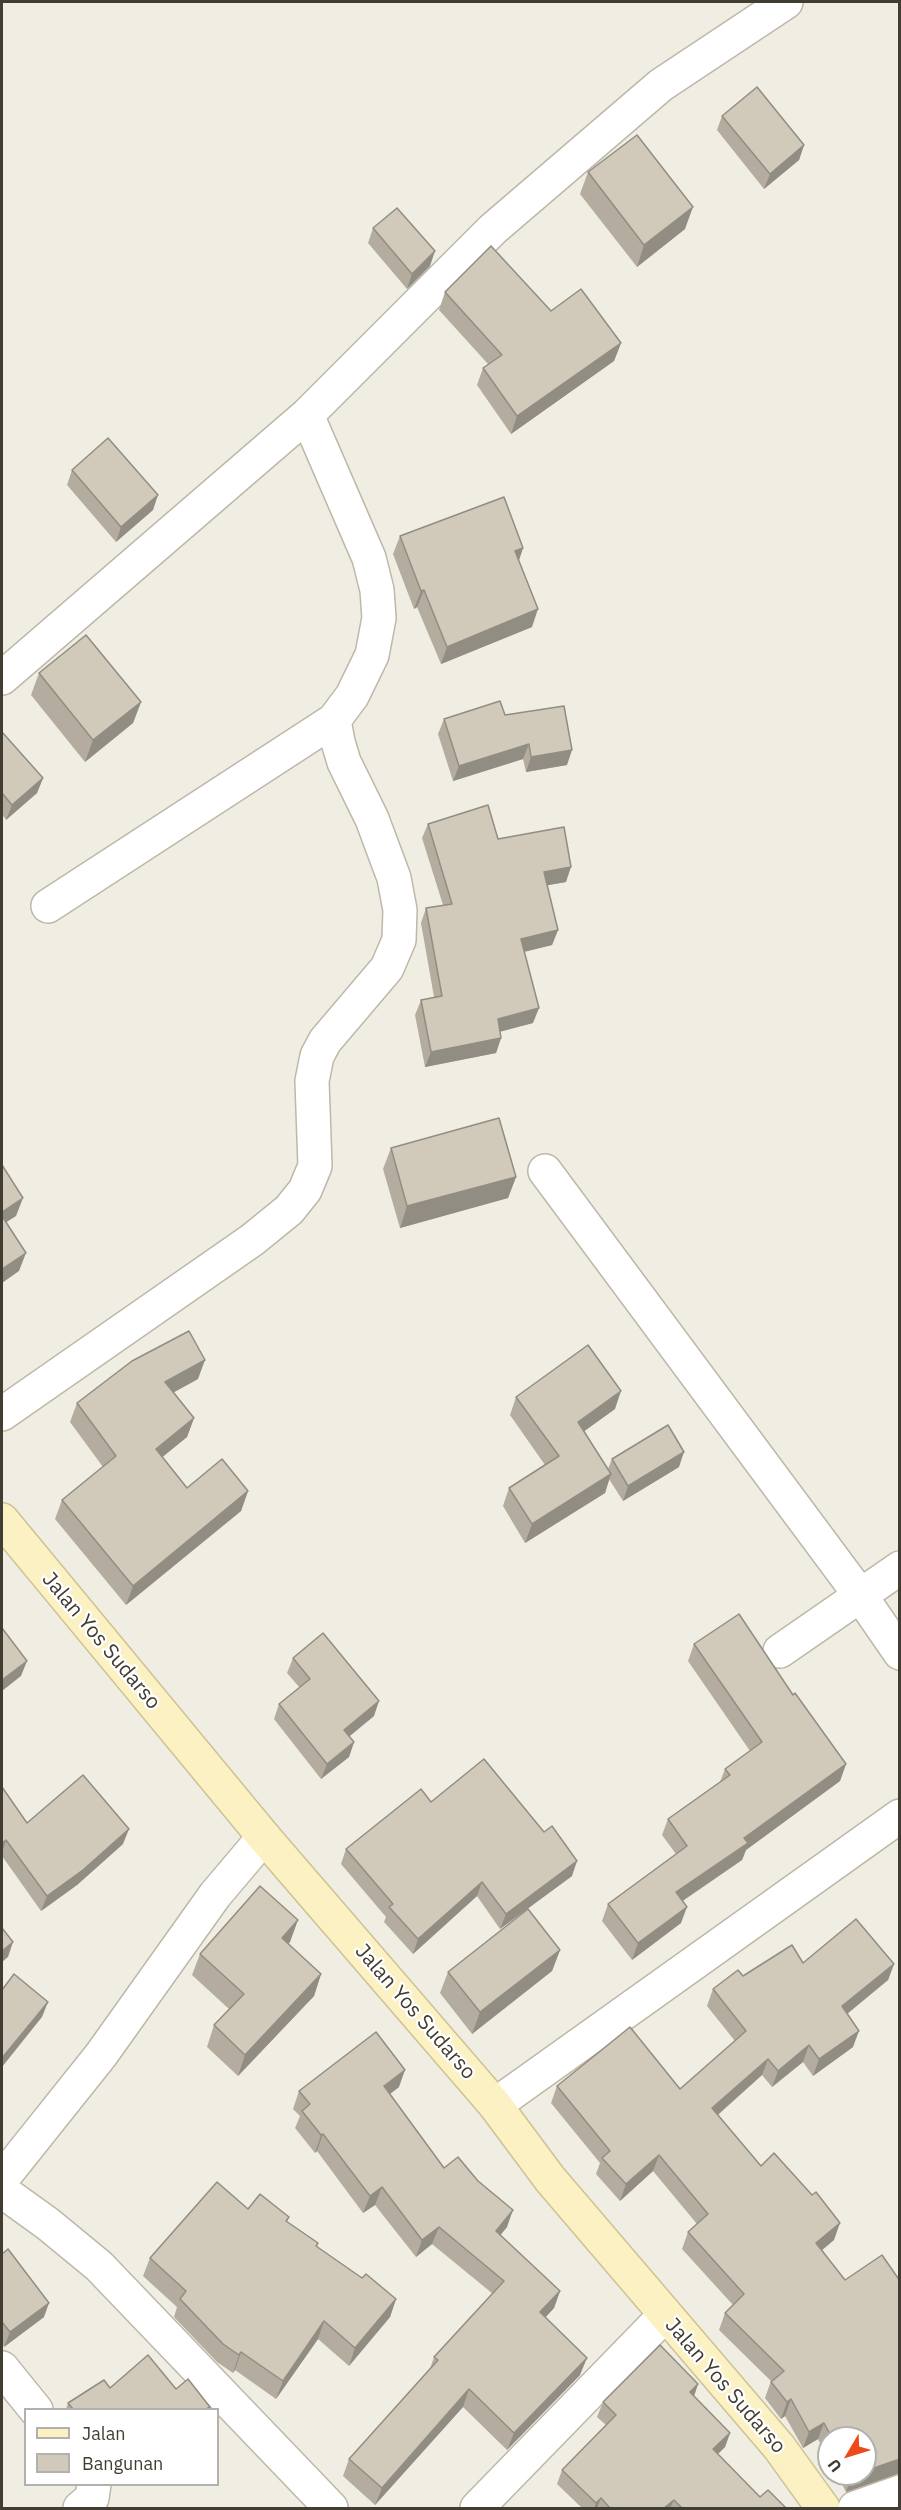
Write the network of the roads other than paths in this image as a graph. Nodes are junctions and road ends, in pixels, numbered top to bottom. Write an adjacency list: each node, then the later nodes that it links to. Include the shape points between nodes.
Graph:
1 (786, 2): 2 (street, via 661,85 493,229)
2 (307, 415): 3 (street); 4 (street, via 369,558 377,590 379,618 372,655 352,696)
3 (2, 678)
4 (334, 720): 5 (street); 7 (street, via 344,762 372,819 394,878 400,910 399,940 387,968 325,1041 317,1056 312,1081 315,1166 305,1190 289,1210 252,1240)
5 (48, 906)
6 (545, 1171): 10 (street)
7 (2, 1414)
8 (2, 1520): 14 (main road, Jalan Yos Sudarso)
9 (900, 1568): 10 (street)
10 (860, 1595): 11 (street); 12 (street)
11 (780, 1651)
12 (900, 1653)
13 (900, 1816): 15 (street)
14 (264, 1837): 15 (main road, Jalan Yos Sudarso); 16 (street, via 215,1895 101,2055)
15 (495, 2105): 18 (main road, Jalan Yos Sudarso, via 550,2179)
16 (2, 2180)
17 (2, 2191): 24 (street, via 99,2266)
18 (665, 2315): 25 (street); 26 (main road, Jalan Yos Sudarso, via 779,2447)
19 (2, 2368): 20 (street)
20 (35, 2408)
21 (94, 2486): 23 (street, via 92,2498)
22 (900, 2492): 27 (street)
23 (81, 2508)
24 (331, 2508)
25 (477, 2508)
26 (823, 2508)
27 (855, 2508)

